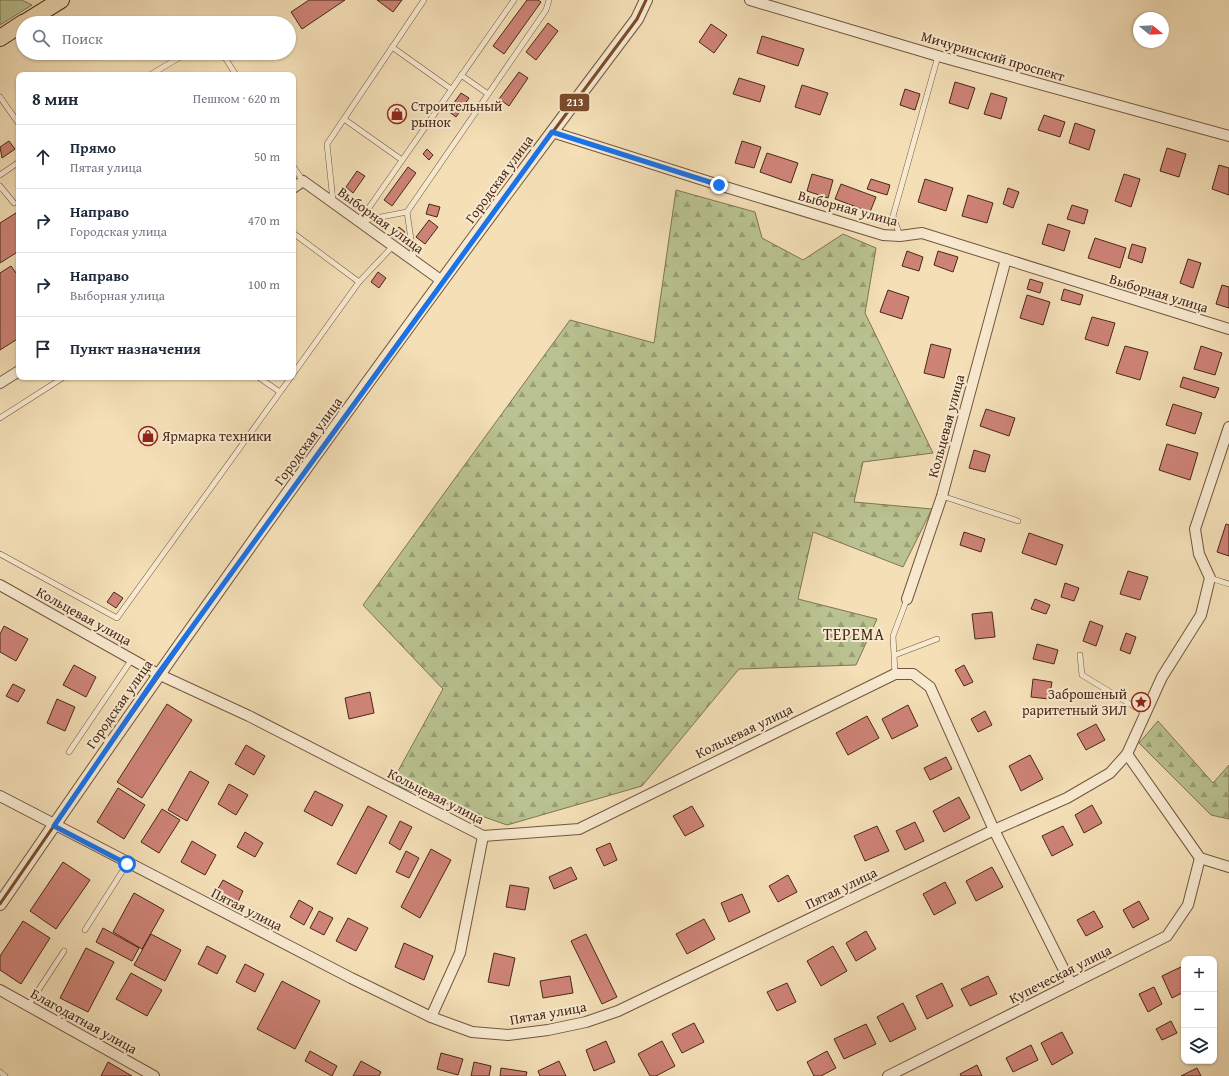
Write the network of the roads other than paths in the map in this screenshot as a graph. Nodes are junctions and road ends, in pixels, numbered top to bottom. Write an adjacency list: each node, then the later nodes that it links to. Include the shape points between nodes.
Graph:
1 (60, 0): 7 (main road)
2 (424, 0): 10 (lane)
3 (514, 0): 16 (lane)
4 (549, 0): 18 (lane, via 546,10)
5 (646, 0): 22 (street, Городская улица, via 637,19)
6 (750, 0): 11 (street, Мичуринский проспект)
7 (34, 16)
8 (16, 28): 9 (main road)
9 (0, 38)
10 (392, 47): 17 (lane); 20 (lane)
11 (938, 56): 23 (street, Мичуринский проспект); 36 (lane, via 893,216)
12 (175, 60): 14 (lane)
13 (226, 60): 15 (lane)
14 (155, 72)
15 (234, 72)
16 (461, 75): 17 (lane); 18 (lane)
17 (451, 89): 24 (lane)
18 (488, 94): 33 (lane)
19 (0, 97): 21 (lane)
20 (344, 119): 24 (lane); 32 (lane, via 327,144)
21 (16, 120)
22 (552, 132): 36 (street, Выборная улица, via 883,235); 40 (street, Городская улица)
23 (1229, 136)
24 (402, 160): 34 (lane)
25 (16, 164): 27 (lane)
26 (296, 170): 28 (lane)
27 (0, 175)
28 (303, 181): 30 (street); 32 (street, Выборная улица)
29 (0, 186): 31 (lane)
30 (296, 186)
31 (14, 203)
32 (333, 203): 34 (street, Выборная улица)
33 (407, 212): 34 (lane); 39 (lane)
34 (359, 222): 37 (street, Выборная улица)
35 (296, 235): 41 (lane)
36 (900, 236): 38 (street, Выборная улица, via 922,233)
37 (393, 246): 39 (street, Выборная улица); 41 (lane)
38 (1006, 259): 42 (street, Выборная улица); 53 (street, Кольцевая улица)
39 (414, 261): 40 (street, Выборная улица)
40 (442, 281): 64 (street, Городская улица)
41 (359, 282): 43 (lane)
42 (1229, 329)
43 (296, 370)
44 (16, 373): 48 (street)
45 (59, 380): 50 (lane)
46 (262, 380): 49 (lane)
47 (289, 380): 49 (lane)
48 (0, 383)
49 (280, 392): 55 (lane, via 117,618)
50 (0, 418)
51 (1229, 427): 52 (street)
52 (1227, 440): 56 (street, via 1196,529 1199,554)
53 (942, 496): 54 (lane); 59 (street, Кольцевая улица)
54 (1018, 521)
55 (0, 554)
56 (1210, 578): 57 (lane); 66 (street, Пятая улица, via 1201,615 1162,677)
57 (1229, 584)
58 (0, 586): 63 (street, Кольцевая улица)
59 (907, 599): 61 (lane, via 893,636)
60 (937, 639): 61 (lane)
61 (895, 655): 65 (lane)
62 (1080, 655): 66 (lane, via 1082,675)
63 (132, 659): 64 (street, Кольцевая улица); 67 (lane)
64 (158, 674): 70 (street, Городская улица); 72 (street, Кольцевая улица, via 249,716)
65 (895, 674): 71 (street, via 913,674 930,687); 72 (street, Кольцевая улица, via 579,829)
66 (1145, 714): 68 (street, Пятая улица)
67 (69, 752)
68 (1127, 754): 71 (street, Пятая улица, via 1110,773 1066,798); 73 (street)
69 (0, 796): 70 (street, Пятая улица)
70 (54, 826): 74 (street, Пятая улица); 76 (street, Городская улица)
71 (994, 830): 79 (street); 82 (street, Пятая улица, via 618,1011 586,1022 508,1035 472,1032)
72 (483, 836): 82 (street, via 460,953)
73 (1200, 858): 75 (street); 79 (street, Купеческая улица, via 1188,905 1167,936)
74 (127, 864): 77 (lane); 82 (street, Пятая улица)
75 (1229, 867)
76 (0, 904)
77 (85, 930)
78 (64, 951): 81 (lane)
79 (1071, 984): 86 (street, Купеческая улица)
80 (0, 990): 81 (street, Благодатная улица)
81 (28, 1006): 85 (street, Благодатная улица)
82 (432, 1017)
83 (0, 1072): 84 (lane)
84 (5, 1076)
85 (154, 1076)
86 (888, 1076)

